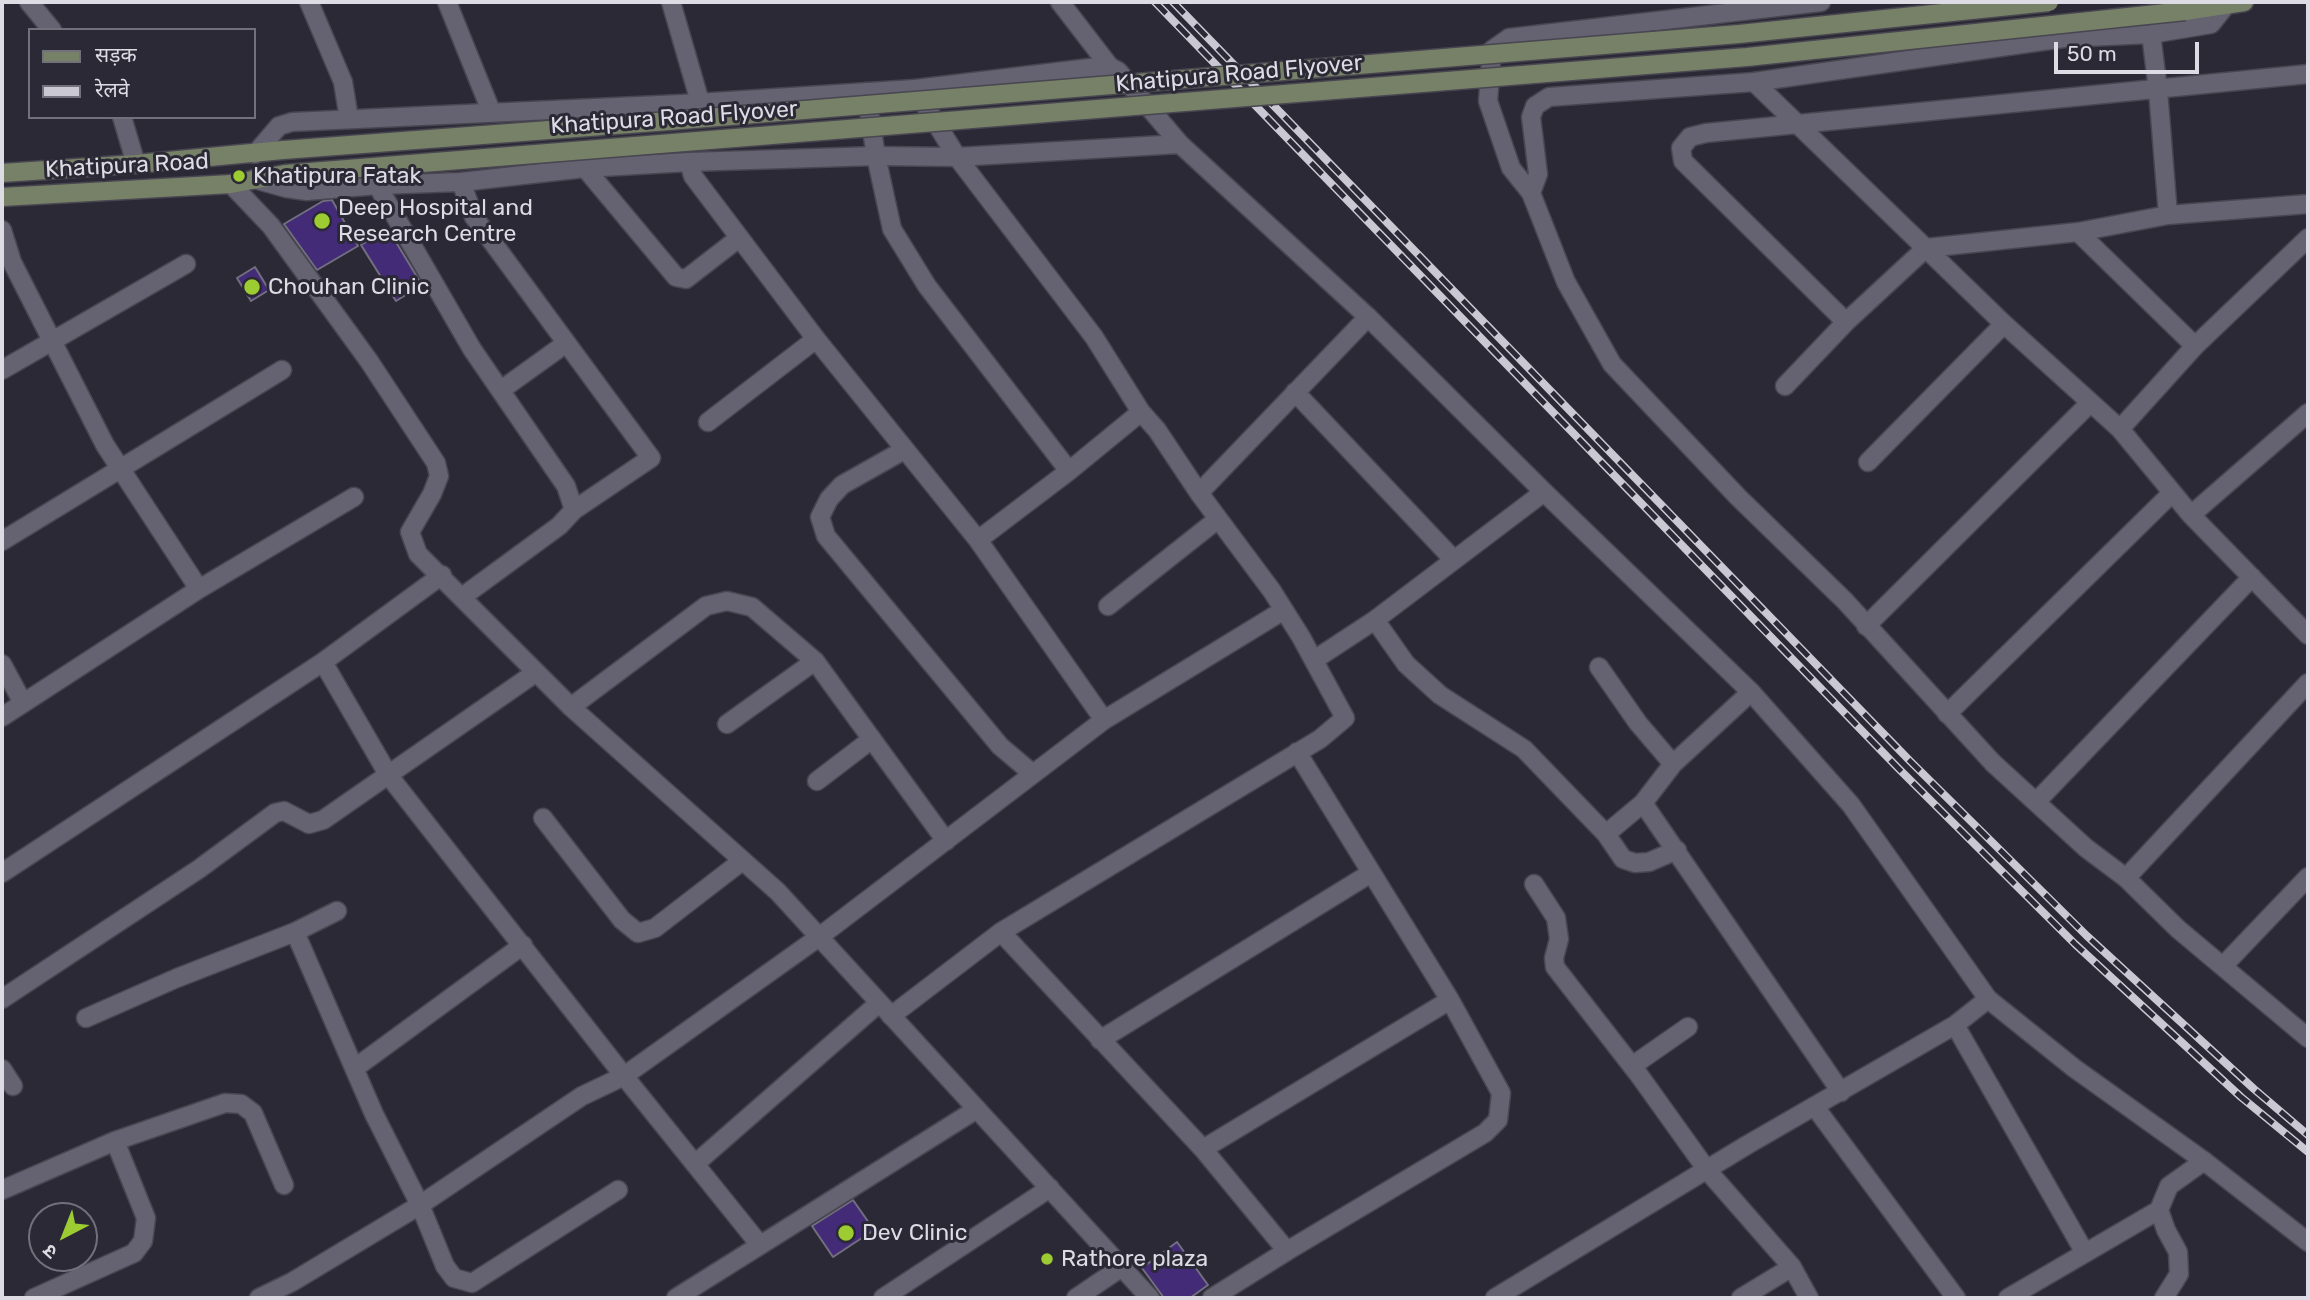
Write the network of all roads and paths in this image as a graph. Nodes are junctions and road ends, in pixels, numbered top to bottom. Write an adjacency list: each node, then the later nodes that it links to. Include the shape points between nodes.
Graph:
1 (29, 2): 9 (street)
2 (309, 2): 20 (street, via 343,82)
3 (447, 2): 18 (street)
4 (671, 2): 17 (street)
5 (1060, 2): 11 (street)
6 (1821, 2): 34 (street, via 1509,38 1492,50 1488,101 1511,168)
7 (2049, 2): 23 (main road, Khatipura Road Flyover, bridge, via 1740,34)
8 (2236, 3): 10 (street, via 2211,24); 30 (main road, Khatipura Road Flyover, bridge, via 1747,57)
9 (50, 28)
10 (2151, 34): 13 (street, via 2064,38); 15 (street)
11 (1110, 67): 14 (street); 22 (street, via 1124,76)
12 (2308, 74): 15 (street)
13 (1754, 82): 21 (street); 34 (street, via 1543,100 1531,117 1538,174)
14 (915, 89): 16 (street); 25 (street)
15 (2158, 90): 21 (street); 37 (street)
16 (866, 92): 17 (street); 24 (street)
17 (700, 102): 18 (street)
18 (491, 111): 20 (street)
19 (123, 119): 27 (street)
20 (349, 119): 23 (street, via 279,125)
21 (1800, 125): 42 (street); 45 (street, via 1690,137 1681,148 1683,161)
22 (1180, 144): 25 (street); 44 (street)
23 (255, 154): 27 (main road, Khatipura Road)
24 (876, 156): 25 (street); 26 (street); 64 (street, via 892,229 927,286)
25 (957, 157): 57 (street, via 1094,337)
26 (688, 162): 28 (street); 40 (street, via 693,176)
27 (136, 164): 29 (main road, Khatipura Road)
28 (585, 168): 31 (street); 40 (street, via 676,277 686,279)
29 (2, 173)
30 (254, 179): 32 (main road, Khatipura Road); 33 (street, via 307,191)
31 (461, 182): 33 (street); 49 (street, via 474,217)
32 (231, 184): 35 (main road, Khatipura Road); 75 (street, via 271,226 436,463 439,476 410,533 418,554)
33 (379, 185): 54 (street)
34 (1531, 193): 83 (street, via 1566,282 1612,364)
35 (2, 197)
36 (2308, 204): 37 (street)
37 (2168, 215): 39 (street)
38 (2, 230): 48 (street, via 12,262)
39 (2078, 232): 42 (street); 50 (street)
40 (739, 237): 47 (street)
41 (2308, 238): 50 (street)
42 (1926, 248): 45 (street); 46 (street)
43 (186, 264): 48 (street)
44 (1368, 317): 55 (street); 65 (street)
45 (1846, 322): 53 (street)
46 (2004, 324): 56 (street); 62 (street)
47 (816, 339): 59 (street); 61 (street)
48 (52, 342): 51 (street); 63 (street)
49 (565, 344): 54 (street); 69 (street, via 651,458)
50 (2195, 346): 60 (street)
51 (2, 370)
52 (282, 370): 63 (street)
53 (1785, 386)
54 (500, 390): 69 (street, via 566,486)
55 (1294, 392): 66 (street); 74 (street)
56 (2090, 402): 60 (street); 83 (street)
57 (1141, 412): 64 (street); 66 (street)
58 (2308, 413): 70 (street)
59 (708, 422)
60 (2120, 429): 67 (street)
61 (904, 450): 72 (street); 102 (street, via 842,485 829,499 820,517 826,536 1000,746)
62 (1868, 462)
63 (120, 470): 73 (street); 77 (street)
64 (1069, 471): 72 (street)
65 (1544, 492): 74 (street); 92 (street)
66 (1199, 493): 71 (street)
67 (2172, 493): 70 (street); 95 (street)
68 (354, 497): 77 (street)
69 (574, 510): 78 (street)
70 (2190, 515): 76 (street)
71 (1218, 519): 79 (street); 80 (street)
72 (978, 540): 97 (street)
73 (2, 541)
74 (1454, 560): 82 (street)
75 (442, 575): 78 (street); 87 (street)
76 (2252, 577): 81 (street); 105 (street)
77 (199, 589): 93 (street)
78 (462, 597): 90 (street)
79 (1108, 606)
80 (1284, 610): 85 (street); 97 (street)
81 (2302, 615): 84 (street)
82 (1375, 620): 85 (street); 108 (street, via 1414,672 1440,695 1524,749)
83 (1866, 626): 95 (street)
84 (2308, 635)
85 (1314, 660): 100 (street, via 1345,718)
86 (815, 661): 94 (street, via 752,607 727,601 706,606); 98 (street); 99 (street)
87 (323, 662): 103 (street); 112 (street)
88 (2, 664): 93 (street)
89 (1599, 667): 101 (street)
90 (535, 673): 94 (street); 103 (street)
91 (2308, 683): 115 (street)
92 (1751, 692): 101 (street); 124 (street, via 1851,805)
93 (23, 703): 96 (street)
94 (570, 707): 111 (street)
95 (1947, 714): 105 (street)
96 (2, 717)
97 (1104, 720): 102 (street)
98 (727, 723)
99 (872, 739): 104 (street); 109 (street)
100 (1297, 752): 113 (street); 119 (street)
101 (1673, 765): 106 (street)
102 (1034, 774): 109 (street)
103 (389, 776): 121 (street); 123 (street, via 323,820 309,824 284,811 275,813)
104 (817, 781)
105 (2037, 801): 115 (street)
106 (1643, 803): 108 (street); 110 (street)
107 (543, 818): 111 (street, via 622,920 638,933 654,928)
108 (1606, 834): 110 (street, via 1623,859 1635,863)
109 (946, 841): 120 (street)
110 (1677, 850): 137 (street)
111 (742, 861): 120 (street)
112 (2, 873)
113 (1371, 873): 125 (street); 131 (street)
114 (2308, 877): 122 (street)
115 (2126, 878): 122 (street)
116 (1534, 884): 132 (street, via 1556,918 1555,968)
117 (337, 911): 118 (street)
118 (295, 932): 127 (street); 133 (street)
119 (1001, 932): 126 (street); 131 (street)
120 (819, 937): 126 (street); 135 (street)
121 (523, 945): 133 (street); 135 (street)
122 (2224, 966): 130 (street)
123 (2, 999)
124 (1989, 999): 128 (street); 142 (street, via 2074,1068)
125 (1450, 1000): 141 (street); 153 (street, via 1501,1093 1498,1120 1485,1133)
126 (885, 1010): 139 (street); 143 (street)
127 (86, 1018)
128 (1955, 1025): 137 (street); 154 (street)
129 (1688, 1027): 132 (street)
130 (2308, 1038)
131 (1100, 1040): 141 (street)
132 (1632, 1066): 144 (street)
133 (355, 1068): 149 (street)
134 (2, 1069): 136 (street)
135 (624, 1076): 143 (street); 149 (street, via 582,1096)
136 (13, 1086)
137 (1841, 1092): 138 (street)
138 (1815, 1107): 144 (street); 171 (street)
139 (977, 1109): 146 (street); 152 (street)
140 (115, 1141): 145 (street, via 225,1103 241,1104 253,1113); 147 (street); 159 (street, via 146,1218 143,1241 134,1253)
141 (1203, 1149): 153 (street)
142 (2204, 1161): 150 (street, via 2169,1186); 151 (street)
143 (695, 1164): 152 (street)
144 (1707, 1170): 156 (street); 168 (street)
145 (285, 1185)
146 (1050, 1188): 155 (street); 164 (street)
147 (2, 1190)
148 (618, 1191): 149 (street, via 472,1283 454,1278 445,1266)
149 (420, 1205): 157 (street)
150 (2159, 1210): 154 (street); 173 (street, via 2178,1252 2179,1274)
151 (2308, 1242)
152 (760, 1245): 158 (street)
153 (1287, 1251): 167 (street)
154 (2085, 1253): 172 (street)
155 (1122, 1267): 165 (street); 166 (street)
156 (1792, 1267): 169 (street); 170 (street)
157 (292, 1282): 160 (street); 161 (street)
158 (700, 1283): 162 (street); 163 (street)
159 (34, 1298)
160 (259, 1298)
161 (300, 1298)
162 (676, 1298)
163 (710, 1298)
164 (883, 1298)
165 (1076, 1298)
166 (1150, 1298)
167 (1212, 1298)
168 (1495, 1298)
169 (1741, 1298)
170 (1809, 1298)
171 (1956, 1298)
172 (2008, 1298)
173 (2164, 1298)

